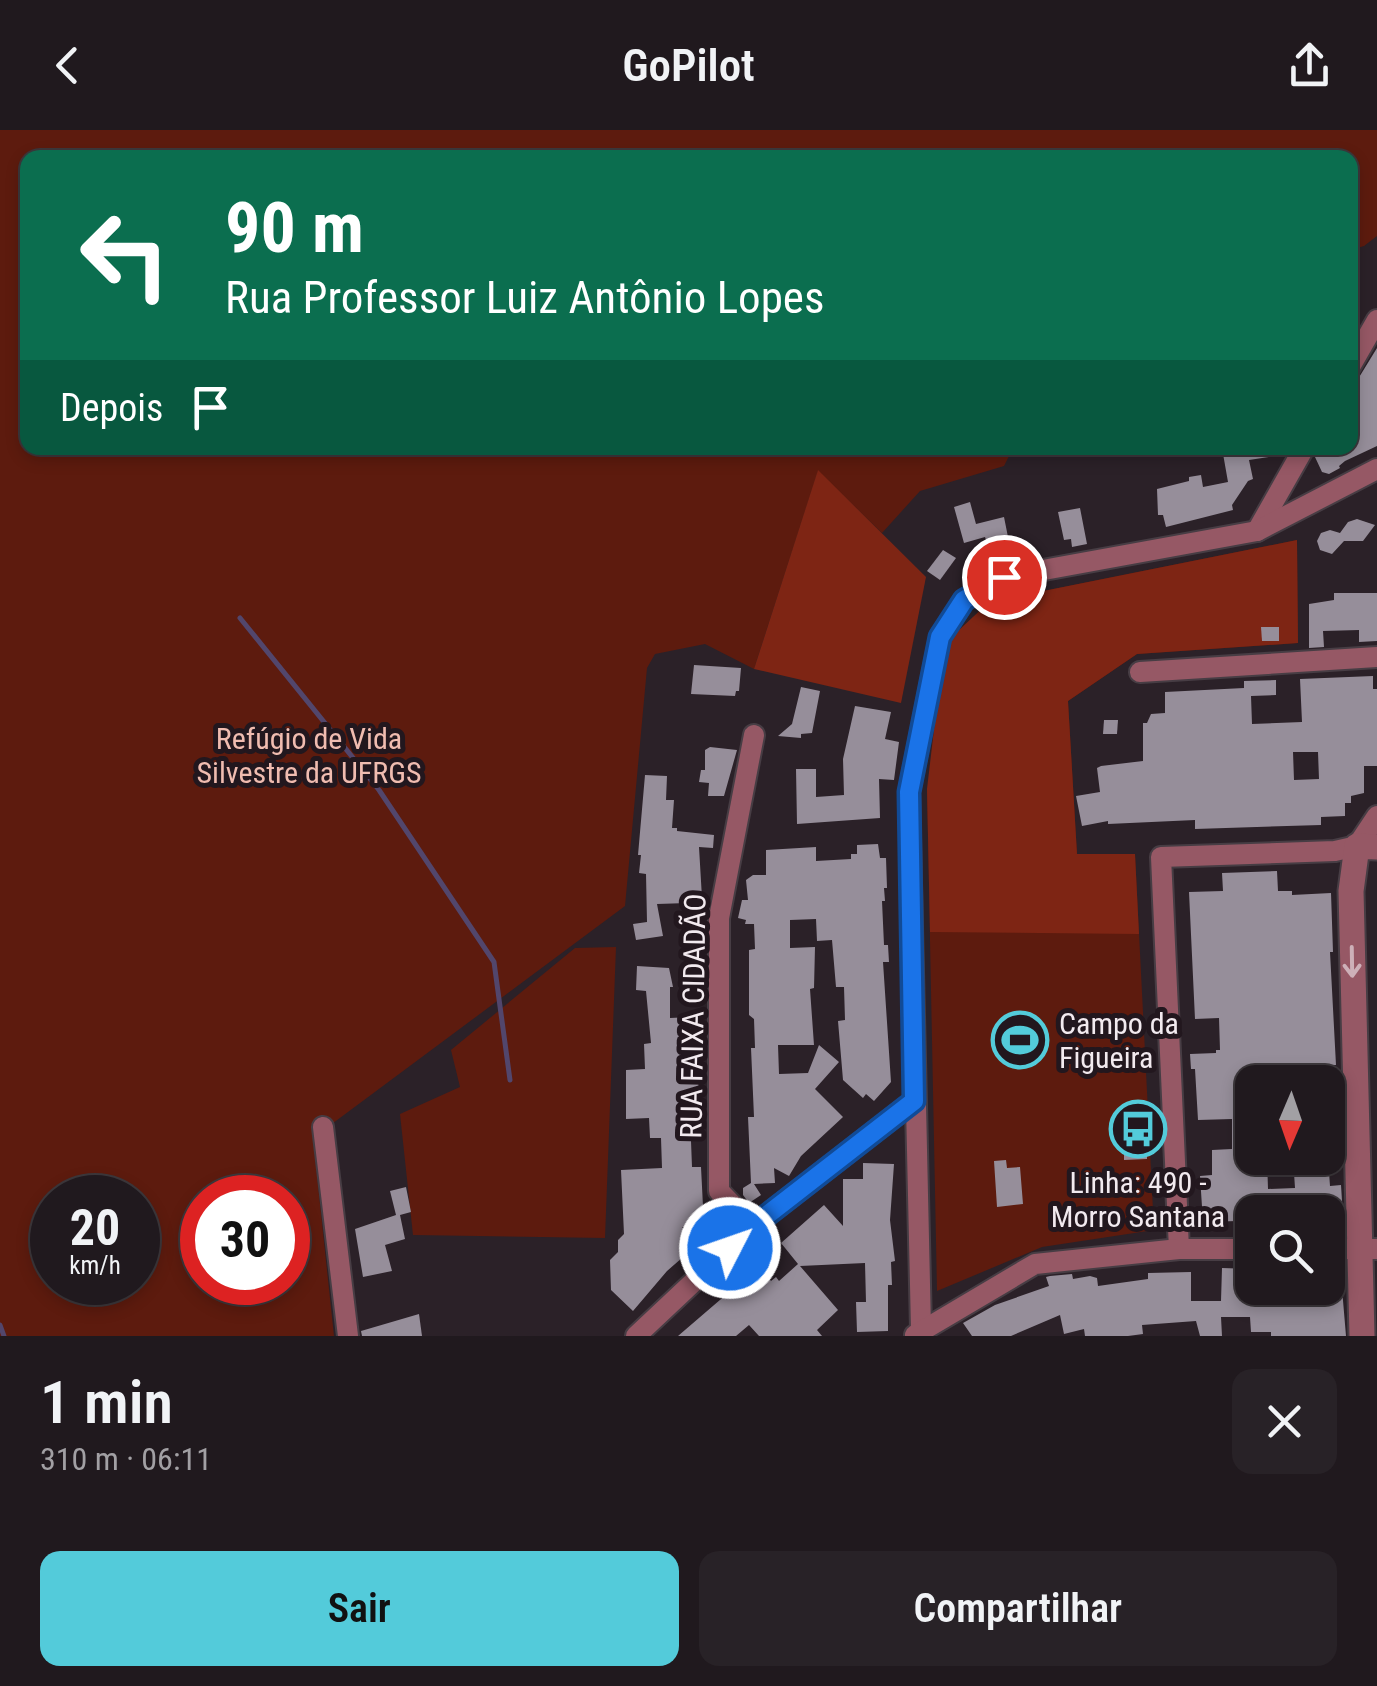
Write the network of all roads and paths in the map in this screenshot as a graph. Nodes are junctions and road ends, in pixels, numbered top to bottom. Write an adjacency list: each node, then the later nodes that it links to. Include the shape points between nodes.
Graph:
1 (1377, 320): 2 (street)
2 (1358, 353)
3 (1300, 455): 5 (street)
4 (1377, 469): 5 (street)
5 (1256, 530): 11 (street, via 1004,577 964,600 940,637 909,792)
6 (1377, 658): 7 (street)
7 (1140, 672)
8 (754, 736): 13 (street, RUA FAIXA CIDADÃO, via 719,918 720,1191)
9 (1366, 845): 10 (street, one-way to 10, via 1351,891); 14 (street, via 1161,857)
10 (1365, 1052): 16 (street)
11 (914, 1101): 13 (street); 17 (street)
12 (323, 1126): 18 (street)
13 (753, 1226): 19 (street)
14 (1179, 1249): 15 (street); 17 (street, via 1035,1264)
15 (1235, 1249)
16 (1369, 1249): 20 (street)
17 (917, 1333)
18 (348, 1336)
19 (636, 1336)
20 (1362, 1336)

